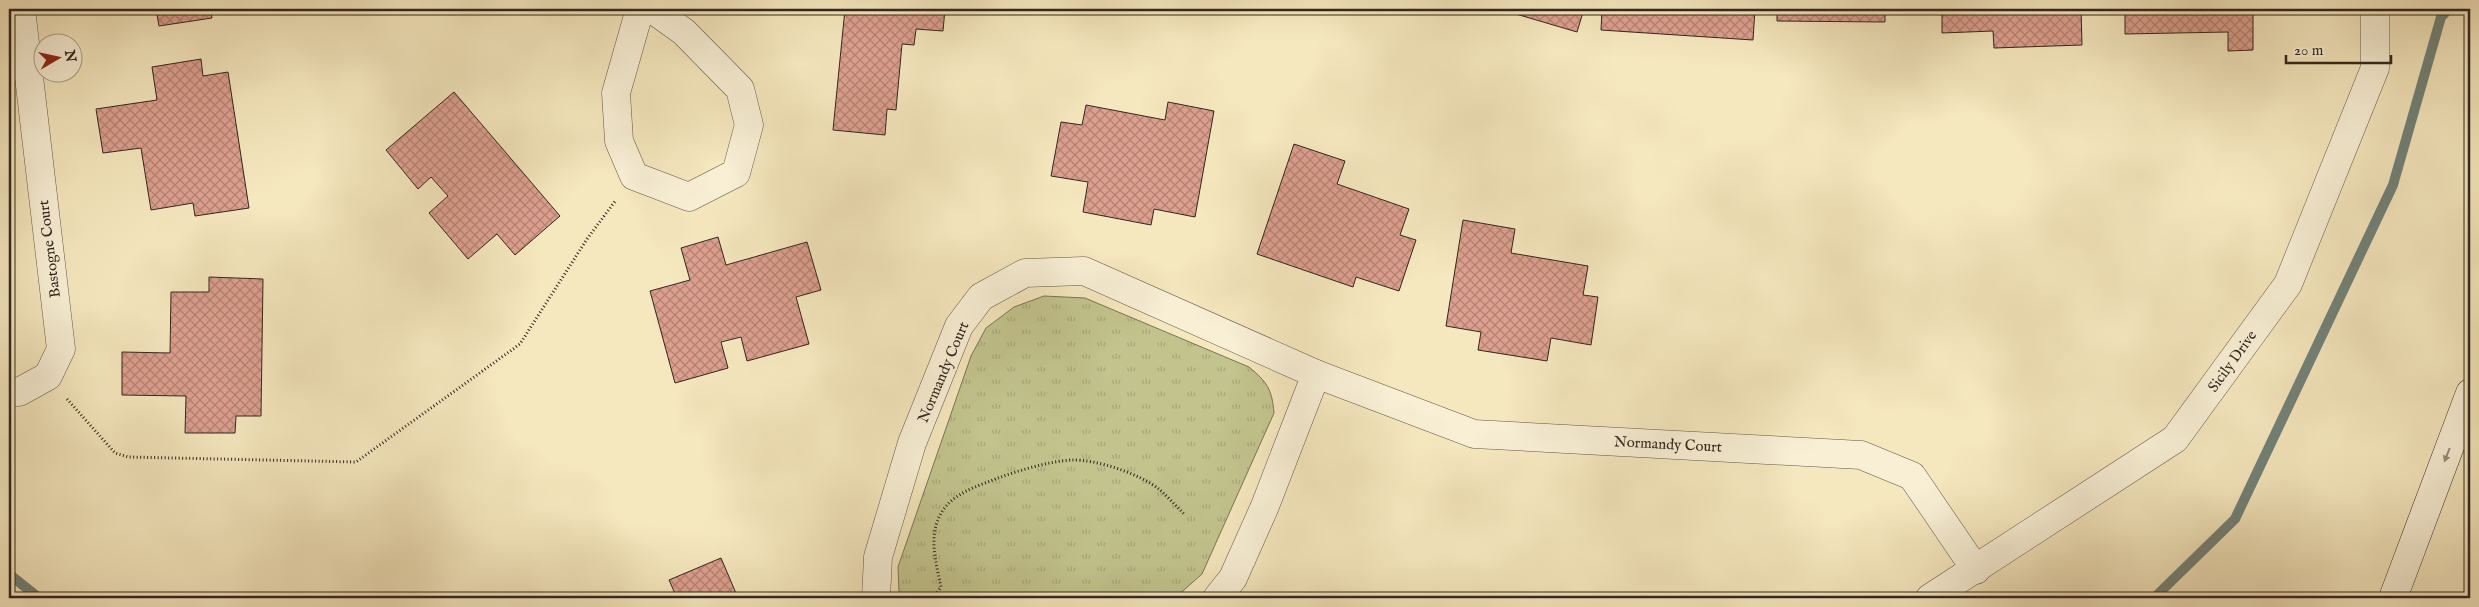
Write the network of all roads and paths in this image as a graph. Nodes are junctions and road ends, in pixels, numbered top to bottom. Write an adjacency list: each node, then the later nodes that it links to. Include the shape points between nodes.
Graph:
1 (21, 9): 5 (street, Bastogne Court)
2 (640, 9): 6 (street, via 616,93 619,141)
3 (652, 9): 6 (street, via 684,32 740,89 749,125 736,173 689,197)
4 (2375, 9): 12 (street, Sicily Drive, via 2375,68 2288,284 2175,439)
5 (19, 78): 8 (street, Bastogne Court, via 61,349)
6 (634, 176): 8 (path, via 587,239 520,344 356,462 128,458 116,454 109,447)
7 (1316, 374): 12 (street, Normandy Court, via 1474,434 1861,455 1912,476); 13 (street, Normandy Court, via 1084,271 1025,273 981,297 959,326 912,443 878,557); 15 (street, via 1241,560 1233,578)
8 (48, 376): 9 (street, via 19,392)
9 (9, 391)
10 (2470, 393): 17 (street, one-way to 17)
11 (1184, 514): 14 (path, via 1146,480 1109,466 1073,460 1013,473 957,496 943,511 933,549 940,587)
12 (1976, 570): 16 (street, Sicily Drive)
13 (876, 598)
14 (933, 598)
15 (1217, 598)
16 (1930, 598)
17 (2393, 598)

